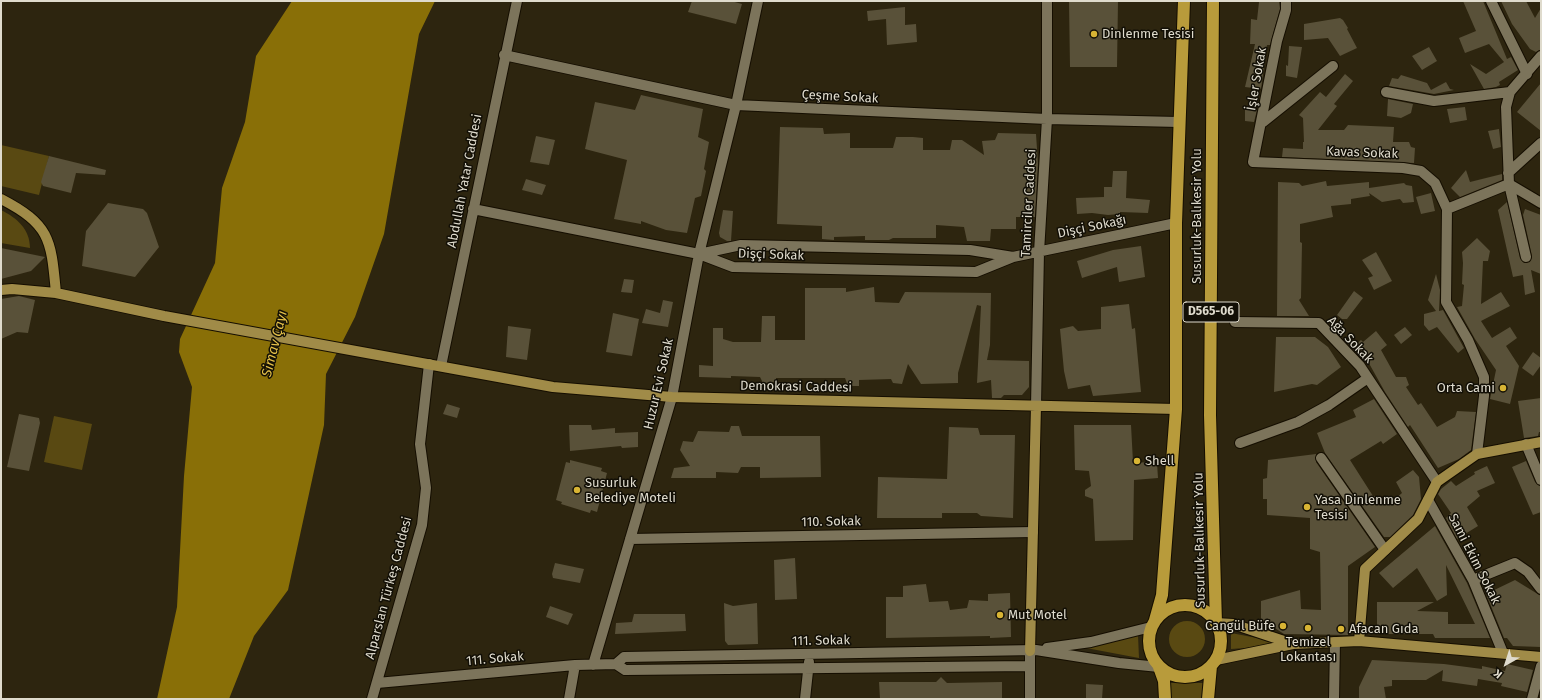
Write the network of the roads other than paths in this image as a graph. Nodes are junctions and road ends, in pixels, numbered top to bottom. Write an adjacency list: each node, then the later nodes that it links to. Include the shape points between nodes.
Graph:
1 (517, 1): 8 (street, Abdullah Yatar Caddesi)
2 (758, 1): 14 (street, Huzur Evi Sokak)
3 (1047, 1): 15 (street, Tamirciler Caddesi)
4 (1184, 1): 16 (highway, Susurluk-Balıkesir Yolu / D565-06)
5 (1212, 1): 53 (highway, Susurluk-Balıkesir Yolu / D565-06, via 1210,415)
6 (1286, 1): 17 (street, İşler Sokak)
7 (1491, 1): 11 (street)
8 (504, 55): 14 (street, Çeşme Sokak); 24 (street, Abdullah Yatar Caddesi)
9 (1541, 56): 11 (street)
10 (1333, 66): 17 (street)
11 (1527, 74): 13 (street)
12 (1386, 92): 13 (street, via 1434,101)
13 (1510, 92): 20 (street, via 1506,107)
14 (736, 105): 15 (street, Çeşme Sokak); 28 (street, Huzur Evi Sokak)
15 (1047, 119): 16 (street, Çeşme Sokak); 27 (street, Tamirciler Caddesi)
16 (1179, 122): 26 (highway, Susurluk-Balıkesir Yolu / D565-06)
17 (1263, 122): 19 (street, İşler Sokak)
18 (1541, 143): 20 (street)
19 (1254, 162): 25 (street, Kavas Sokak, via 1403,168 1421,171 1435,183)
20 (1508, 173): 21 (street)
21 (1509, 184): 23 (street); 25 (street); 30 (street)
22 (1, 199): 32 (main road, via 29,216 45,233 52,253)
23 (1541, 203)
24 (473, 209): 28 (street); 35 (street, Abdullah Yatar Caddesi)
25 (1447, 209): 43 (street, via 1446,302 1468,340 1484,377)
26 (1176, 223): 27 (street, Dişçi Sokağı); 39 (highway, Susurluk-Balıkesir Yolu / D565-06)
27 (1039, 252): 29 (street, Dişçi Sokağı); 38 (street, Tamirciler Caddesi)
28 (699, 254): 29 (street, Dişçi Sokak, via 742,245 970,250); 29 (street, Dişçi Sokak, via 733,267 976,272); 37 (street, Huzur Evi Sokak)
29 (1013, 256)
30 (1526, 257)
31 (1, 290): 32 (main road, Demokrasi Caddesi)
32 (56, 293): 34 (main road, Demokrasi Caddesi, via 164,316)
33 (1235, 322): 36 (street, Ağa Sokak, via 1319,323 1360,366)
34 (429, 364): 35 (main road, Demokrasi Caddesi); 70 (street, Alparslan Türkeş Caddesi, via 420,444 426,488 422,525)
35 (441, 366): 37 (main road, Demokrasi Caddesi, via 553,387)
36 (1368, 378): 41 (street, via 1298,422); 46 (street, Ağa Sokak)
37 (672, 397): 38 (main road, Demokrasi Caddesi); 49 (street, Huzur Evi Sokak)
38 (1036, 406): 39 (main road, Demokrasi Caddesi); 48 (main road)
39 (1176, 409): 54 (highway, Susurluk-Balıkesir Yolu / D565-06, via 1162,596)
40 (1541, 442): 42 (main road)
41 (1240, 443)
42 (1526, 444): 43 (main road); 45 (street)
43 (1477, 454): 46 (main road)
44 (1321, 458): 50 (street)
45 (1541, 480)
46 (1436, 482): 47 (main road)
47 (1428, 500): 50 (main road, via 1418,519); 51 (street, Sami Ekim Sokak)
48 (1033, 532): 49 (street, 110. Sokak); 58 (main road)
49 (630, 539): 65 (street, Huzur Evi Sokak)
50 (1385, 550): 55 (main road, via 1365,569)
51 (1473, 580): 52 (street, via 1515,563 1528,572); 59 (street, Sami Ekim Sokak)
52 (1541, 589)
53 (1216, 623): 54 (highway, Susurluk-Balıkesir Yolu, via 1205,611 1194,606 1182,605 1170,608); 57 (main road, via 1234,624); 62 (highway, Susurluk-Balıkesir Yolu / D565-06, via 1221,641)
54 (1153, 624): 58 (street, via 1091,642); 68 (highway, Susurluk-Balıkesir Yolu / D565-06, via 1149,648)
55 (1359, 641): 56 (main road); 59 (main road)
56 (1335, 642): 57 (main road); 77 (street)
57 (1293, 644): 62 (main road)
58 (1033, 650): 60 (street, 111. Sokak); 66 (street); 68 (street)
59 (1503, 653): 61 (main road)
60 (809, 654): 63 (street, 111. Sokak, via 624,657); 69 (street)
61 (1541, 657)
62 (1214, 663): 68 (highway, via 1203,672 1183,677); 76 (highway, Susurluk-Balıkesir Yolu / D565-06)
63 (616, 664): 65 (street, 111. Sokak); 69 (street, 111. Sokak, via 625,670)
64 (575, 665): 65 (street, 111. Sokak); 70 (street, 111. Sokak); 72 (street)
65 (593, 665)
66 (1030, 666): 69 (street, 111. Sokak); 74 (street)
67 (1541, 666): 78 (street)
68 (1159, 667): 75 (highway, Susurluk-Balıkesir Yolu / D565-06, via 1164,681)
69 (808, 668): 73 (street)
70 (377, 683): 71 (street, Alparslan Türkeş Caddesi)
71 (372, 699)
72 (570, 699)
73 (805, 699)
74 (1030, 699)
75 (1165, 699)
76 (1208, 699)
77 (1334, 699)
78 (1532, 699)

